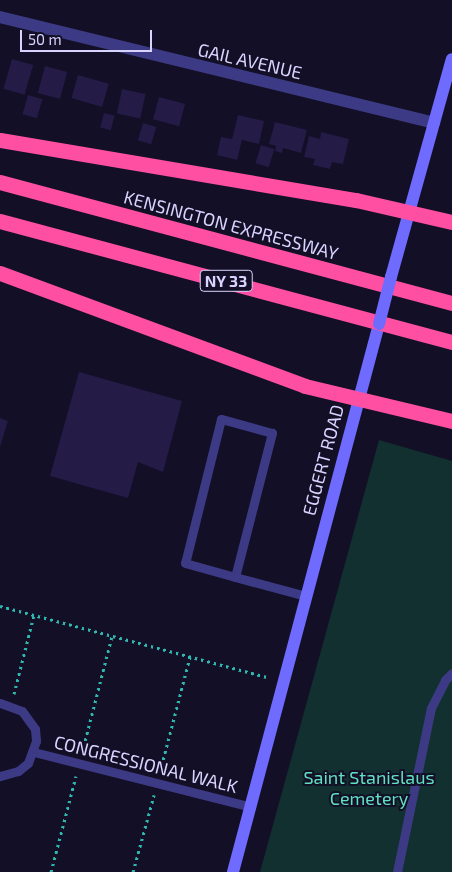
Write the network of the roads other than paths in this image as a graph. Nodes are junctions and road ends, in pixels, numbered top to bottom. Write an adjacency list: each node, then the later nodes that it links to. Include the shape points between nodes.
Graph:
1 (0, 17): 3 (street, GAIL AVENUE)
2 (452, 59): 3 (street, EGGERT ROAD)
3 (434, 122): 6 (street, EGGERT ROAD)
4 (0, 140): 6 (highway)
5 (0, 182): 10 (highway, KENSINGTON EXPRESSWAY / NY 33)
6 (409, 214): 8 (highway); 12 (street, EGGERT ROAD, bridge)
7 (0, 221): 11 (highway, NY 33)
8 (452, 222)
9 (0, 273): 12 (highway, via 305,386)
10 (452, 303)
11 (452, 342)
12 (357, 401): 13 (highway); 15 (street, EGGERT ROAD)
13 (452, 421)
14 (235, 577): 14 (lane, via 185,563 221,419 272,433); 15 (lane)
15 (306, 596): 20 (street, EGGERT ROAD)
16 (452, 673): 22 (lane, via 431,708)
17 (0, 703): 18 (lane, CONGRESSIONAL WALK, via 11,705 30,719 34,729)
18 (34, 752): 19 (lane, CONGRESSIONAL WALK, via 18,771); 20 (lane, CONGRESSIONAL WALK)
19 (0, 776)
20 (251, 807): 21 (street, EGGERT ROAD)
21 (233, 872)
22 (397, 872)

